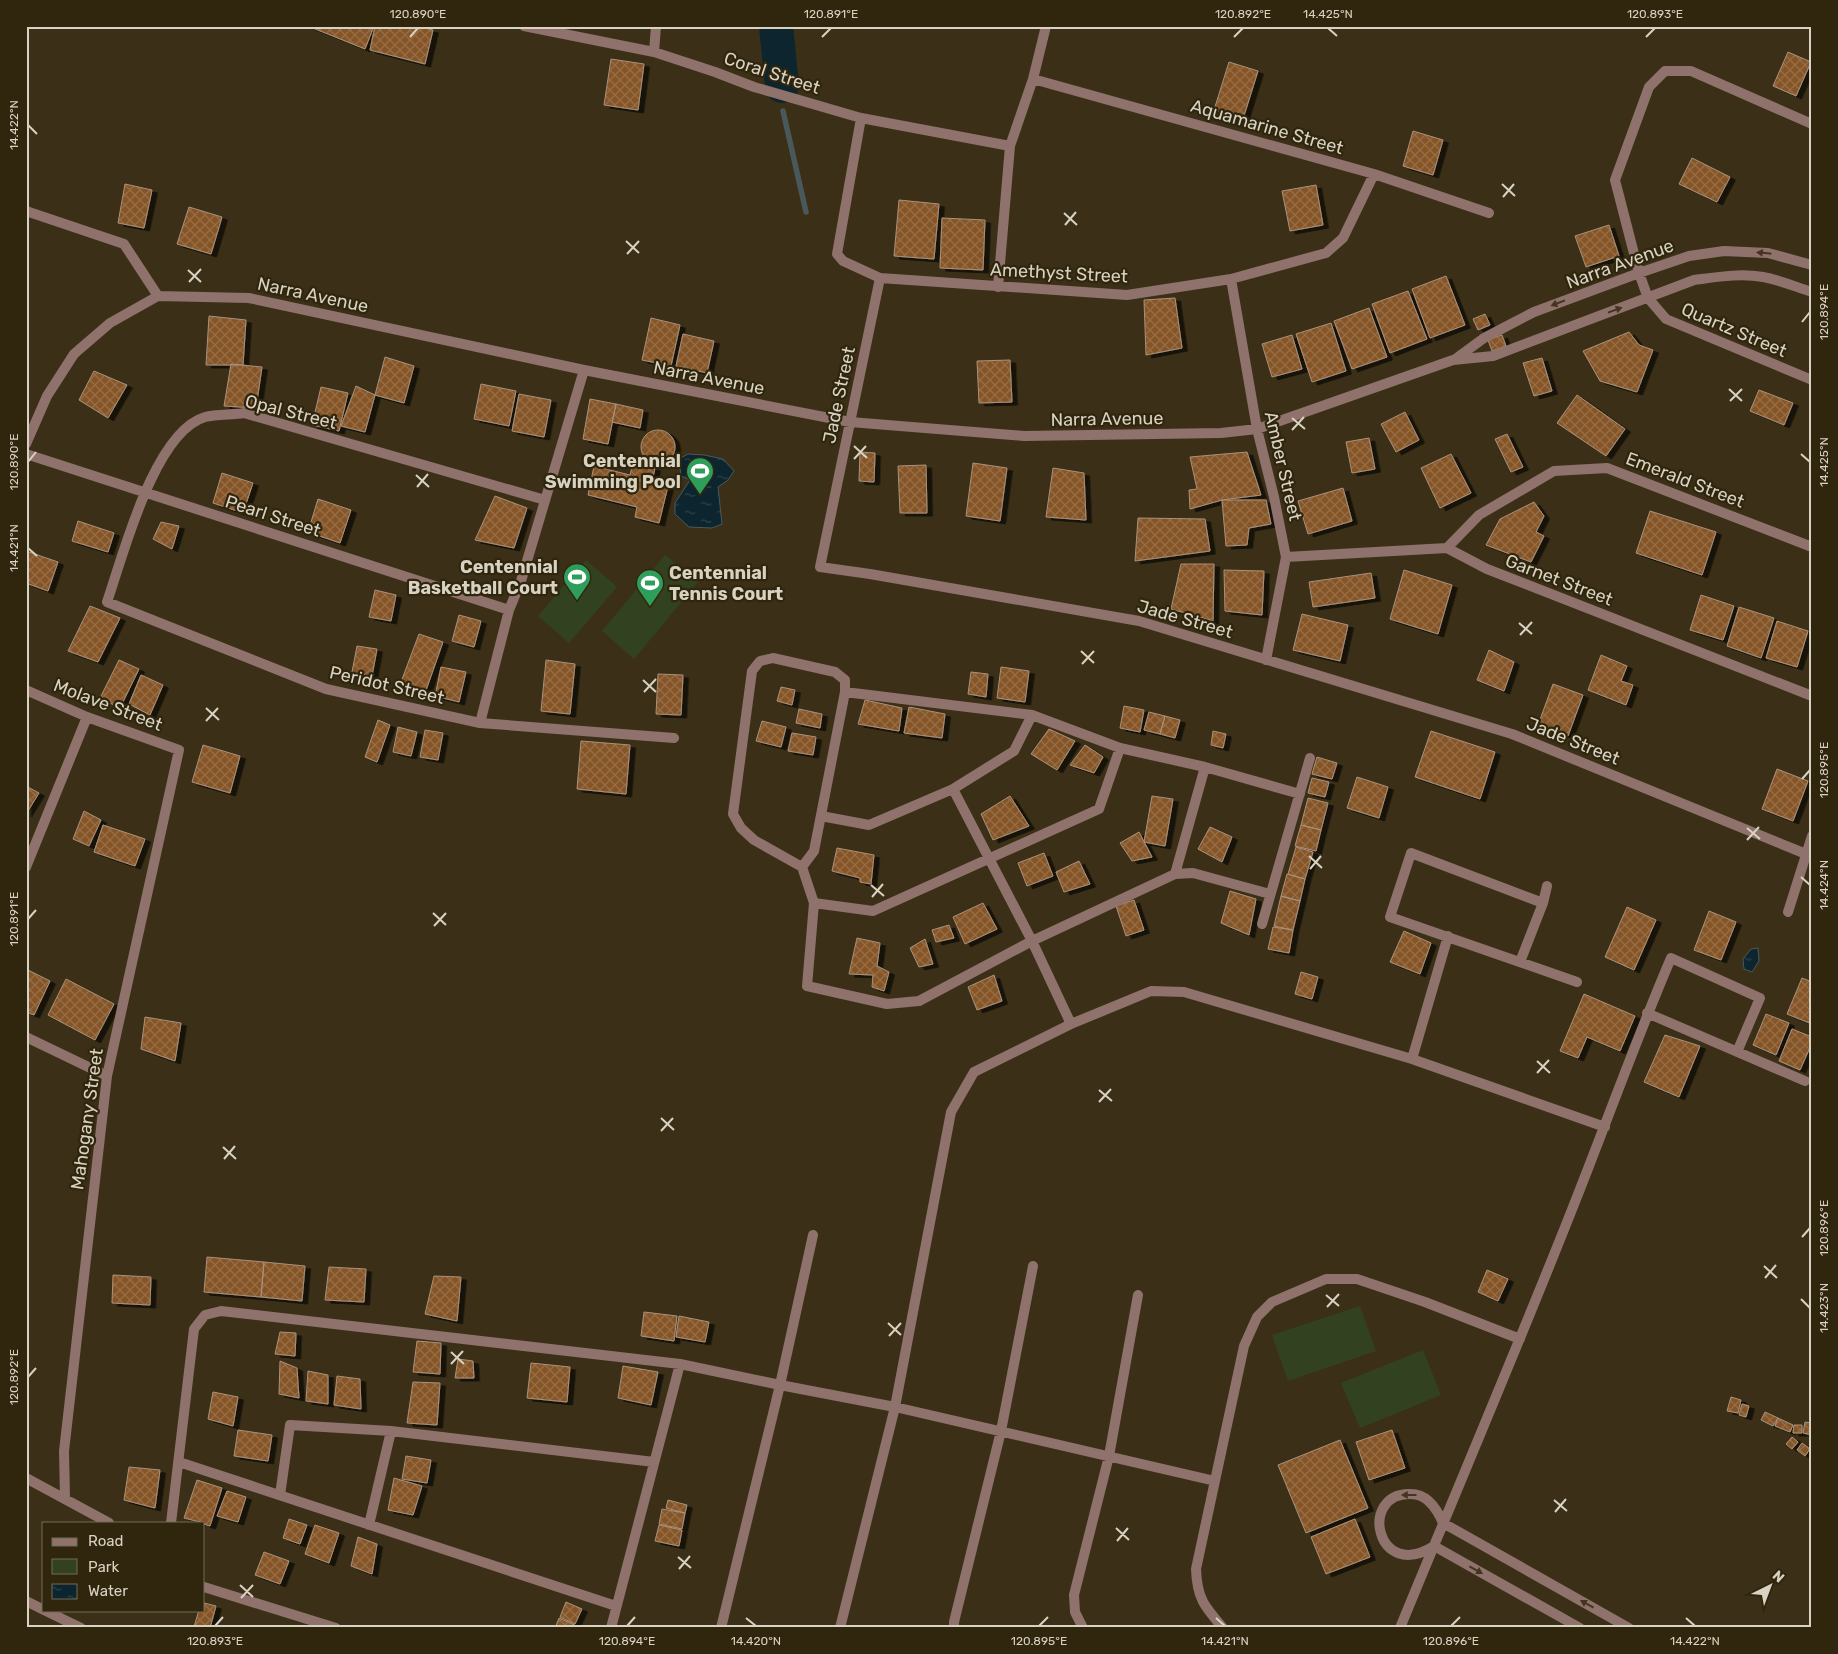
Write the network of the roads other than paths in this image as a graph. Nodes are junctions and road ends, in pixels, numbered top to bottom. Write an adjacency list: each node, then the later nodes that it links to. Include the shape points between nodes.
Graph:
1 (524, 26): 4 (street, Coral Street)
2 (656, 26): 4 (street)
3 (1046, 26): 5 (street)
4 (654, 52): 6 (street, Coral Street, via 754,88)
5 (1033, 79): 8 (street); 9 (street, Aquamarine Street)
6 (861, 118): 8 (street, Coral Street); 14 (street, Amethyst Street, via 837,254)
7 (1812, 124): 13 (street, Quartz Street, via 1691,71 1665,71 1649,87 1615,180)
8 (1010, 146): 16 (street)
9 (1374, 174): 11 (street, Aquamarine Street); 15 (street, Amethyst Street, via 1343,238 1326,252)
10 (26, 211): 18 (street, via 124,244)
11 (1489, 213)
12 (1812, 265): 13 (street, Narra Avenue, one-way to 13, via 1768,253 1724,251 1689,256)
13 (1639, 273): 19 (street, Quartz Street); 20 (street, Narra Avenue, one-way to 20, via 1534,312 1484,338)
14 (880, 278): 16 (street, Amethyst Street); 23 (street, Jade Street)
15 (1231, 279): 16 (street, Amethyst Street, via 1127,295); 24 (street, Amber Street)
16 (998, 287)
17 (1812, 292): 19 (street, Narra Avenue, via 1762,277 1726,276 1694,280)
18 (158, 296): 21 (street, Narra Avenue, via 249,298); 25 (street, via 110,323 74,354 47,396)
19 (1648, 298): 20 (street, Narra Avenue, one-way to 19, via 1493,356); 22 (street, Quartz Street, via 1666,319)
20 (1454, 360): 24 (street, Narra Avenue)
21 (584, 370): 23 (street, Narra Avenue); 28 (street)
22 (1812, 380)
23 (850, 422): 24 (street, Narra Avenue, via 1024,436 1221,434); 34 (street, Jade Street, via 820,567 1139,621)
24 (1257, 429): 31 (street, Amber Street)
25 (26, 444)
26 (26, 454): 27 (street, Pearl Street)
27 (145, 492): 28 (street, Opal Street, via 164,455 186,429 205,417 244,413); 32 (street, Opal Street); 33 (street, Pearl Street)
28 (545, 500): 33 (street)
29 (1812, 547): 30 (street, Emerald Street, via 1607,468 1554,471 1479,515)
30 (1447, 548): 31 (street); 37 (street, Garnet Street, via 1487,569)
31 (1286, 557): 34 (street, Amber Street)
32 (107, 602): 40 (street, Peridot Street, via 326,689)
33 (509, 610): 40 (street)
34 (1266, 660): 50 (street, Jade Street, via 1512,734)
35 (26, 690): 39 (street, Molave Street)
36 (845, 692): 38 (street); 48 (street); 53 (street, via 845,680 835,672 773,658 760,660 752,671 733,814 740,828 754,840)
37 (1812, 696)
38 (1032, 715): 42 (street); 46 (street, via 1014,751)
39 (87, 716): 43 (street, Molave Street); 52 (street)
40 (480, 723): 41 (street, Peridot Street)
41 (674, 738)
42 (1120, 748): 45 (street); 51 (street, via 1099,809)
43 (179, 750): 70 (street, Mahogany Street)
44 (1310, 758): 47 (street)
45 (1206, 767): 47 (street); 54 (street)
46 (953, 789): 48 (street, via 869,825); 51 (street)
47 (1300, 794): 56 (street)
48 (821, 816): 53 (street, via 814,851)
49 (1812, 836): 50 (street)
50 (1806, 854): 59 (street)
51 (990, 859): 57 (street, via 873,911); 62 (street)
52 (26, 867)
53 (802, 867): 57 (street)
54 (1175, 874): 56 (street, via 1193,873); 62 (street)
55 (1547, 886): 58 (street)
56 (1270, 894): 60 (street)
57 (814, 903): 62 (street, via 807,986 887,1004 919,1001)
58 (1543, 903): 61 (street, via 1411,853 1390,917); 63 (street)
59 (1788, 912)
60 (1262, 924)
61 (1448, 936): 63 (street); 69 (street)
62 (1032, 942): 66 (street)
63 (1520, 962): 64 (street)
64 (1577, 982)
65 (1647, 1013): 68 (street); 68 (street, via 1671,958 1760,998); 72 (street)
66 (1071, 1024): 69 (street, via 1151,991 1184,992); 79 (street, via 974,1072 951,1112)
67 (26, 1037): 70 (street)
68 (1737, 1052): 71 (street)
69 (1412, 1059): 72 (street)
70 (107, 1076): 88 (street, Mahogany Street, via 64,1451)
71 (1805, 1081)
72 (1605, 1127): 76 (street)
73 (813, 1235): 78 (street)
74 (1033, 1266): 81 (street)
75 (1138, 1295): 82 (street)
76 (1520, 1339): 86 (street, via 1357,1279 1326,1279 1272,1302 1258,1317 1244,1346); 91 (street)
77 (680, 1364): 78 (street); 83 (street, via 221,1311 205,1315 194,1329); 84 (street)
78 (780, 1385): 79 (street); 102 (street)
79 (895, 1407): 81 (street); 103 (street)
80 (392, 1431): 84 (street); 87 (street, via 290,1425); 92 (street)
81 (1001, 1431): 82 (street); 104 (street)
82 (1109, 1456): 86 (street); 105 (street, via 1074,1595 1075,1612)
83 (179, 1462): 87 (street); 90 (street)
84 (654, 1462): 96 (street)
85 (26, 1478): 88 (street)
86 (1215, 1481): 106 (street, via 1196,1569 1197,1588 1205,1608)
87 (280, 1495): 92 (street)
88 (65, 1498): 89 (street)
89 (107, 1522)
90 (172, 1522)
91 (1443, 1523): 93 (street); 93 (street, one-way to 93, via 1432,1503 1414,1494 1393,1498 1380,1514 1380,1535 1394,1551 1414,1555); 109 (street, one-way to 91)
92 (369, 1525): 96 (street)
93 (1434, 1546): 107 (street); 108 (street, one-way to 108)
94 (205, 1587): 100 (street)
95 (26, 1601): 97 (street)
96 (616, 1606): 101 (street)
97 (42, 1609)
98 (48, 1612): 99 (street)
99 (82, 1628)
100 (336, 1628)
101 (611, 1628)
102 (721, 1628)
103 (840, 1628)
104 (954, 1628)
105 (1083, 1628)
106 (1223, 1628)
107 (1400, 1628)
108 (1580, 1628)
109 (1629, 1628)

